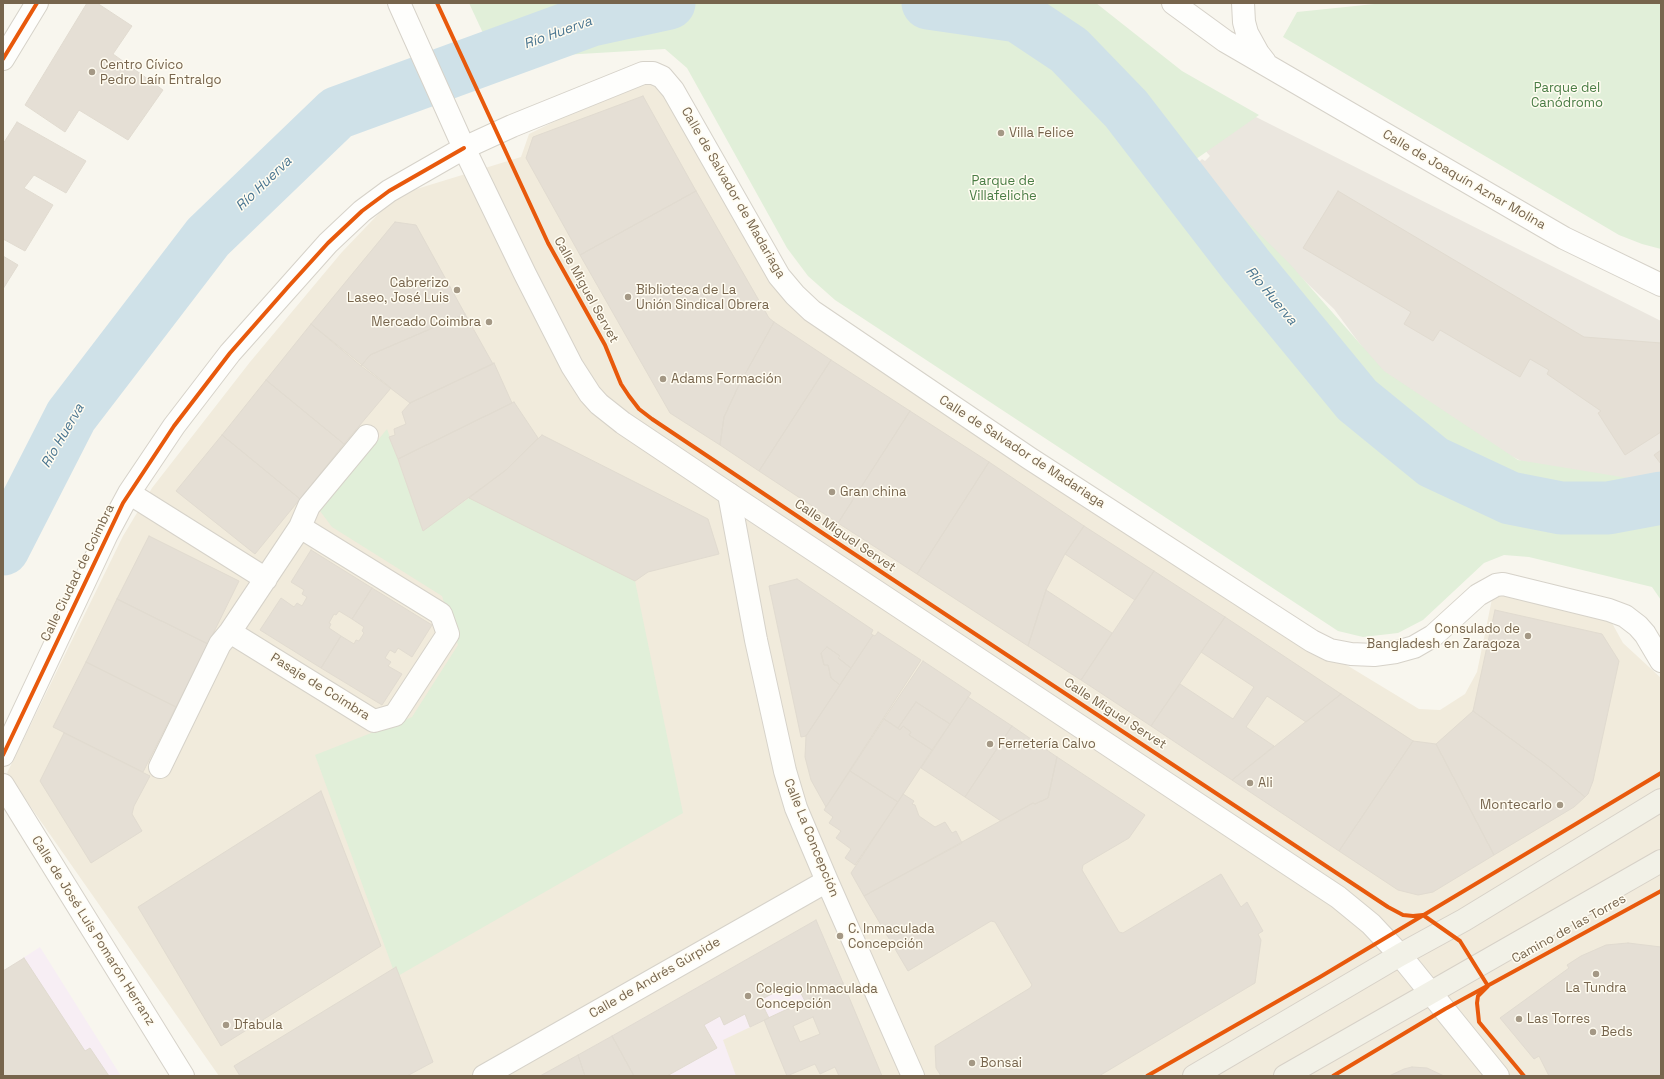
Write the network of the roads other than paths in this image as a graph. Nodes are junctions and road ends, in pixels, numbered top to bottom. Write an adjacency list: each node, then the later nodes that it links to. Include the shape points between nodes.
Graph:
1 (37, 3): 5 (street)
2 (1173, 3): 6 (street, Calle de Joaquín Aznar Molina, via 1225,41)
3 (1243, 3): 6 (street, Calle de Joaquín Aznar Molina, via 1247,33 1258,53)
4 (400, 5): 7 (street)
5 (3, 59)
6 (1271, 68): 8 (street, Calle de Joaquín Aznar Molina, via 1564,238)
7 (461, 140): 10 (street, Calle Ciudad de Coimbra, via 362,211 328,244 226,359 174,426); 11 (street, via 550,324 590,394 623,423); 15 (street, Calle de Salvador de Madariaga, via 512,126 630,77 654,73 662,77 673,90 779,276 812,311 1029,458 1312,641 1330,650 1351,654 1374,655 1414,647 1478,595 1503,584 1625,616 1645,634)
8 (1661, 285)
9 (367, 436): 12 (street, via 309,506)
10 (129, 493): 13 (street); 16 (street, Calle Ciudad de Coimbra, via 107,534)
11 (729, 494): 21 (street, Calle La Concepción, via 759,654 785,771 796,808); 22 (street, via 1338,897 1371,924)
12 (300, 528): 13 (street); 14 (street, Pasaje de Coimbra, via 441,614 448,634 395,715 374,721)
13 (266, 579): 14 (street)
14 (230, 632): 17 (street, via 220,644)
15 (1661, 661)
16 (3, 755)
17 (160, 767)
18 (3, 785): 24 (street, Calle de José Luis Pomarón Herranz)
19 (1661, 800): 22 (main road, via 1464,920)
20 (1661, 861): 23 (main road, Camino de las Torres)
21 (827, 881): 25 (street, Calle de Andrés Gúrpide); 26 (street, Calle La Concepción)
22 (1400, 955): 23 (street); 27 (main road)
23 (1432, 993): 28 (main road, Camino de las Torres); 29 (street)
24 (183, 1076)
25 (484, 1076)
26 (913, 1076)
27 (1194, 1076)
28 (1285, 1076)
29 (1498, 1076)

